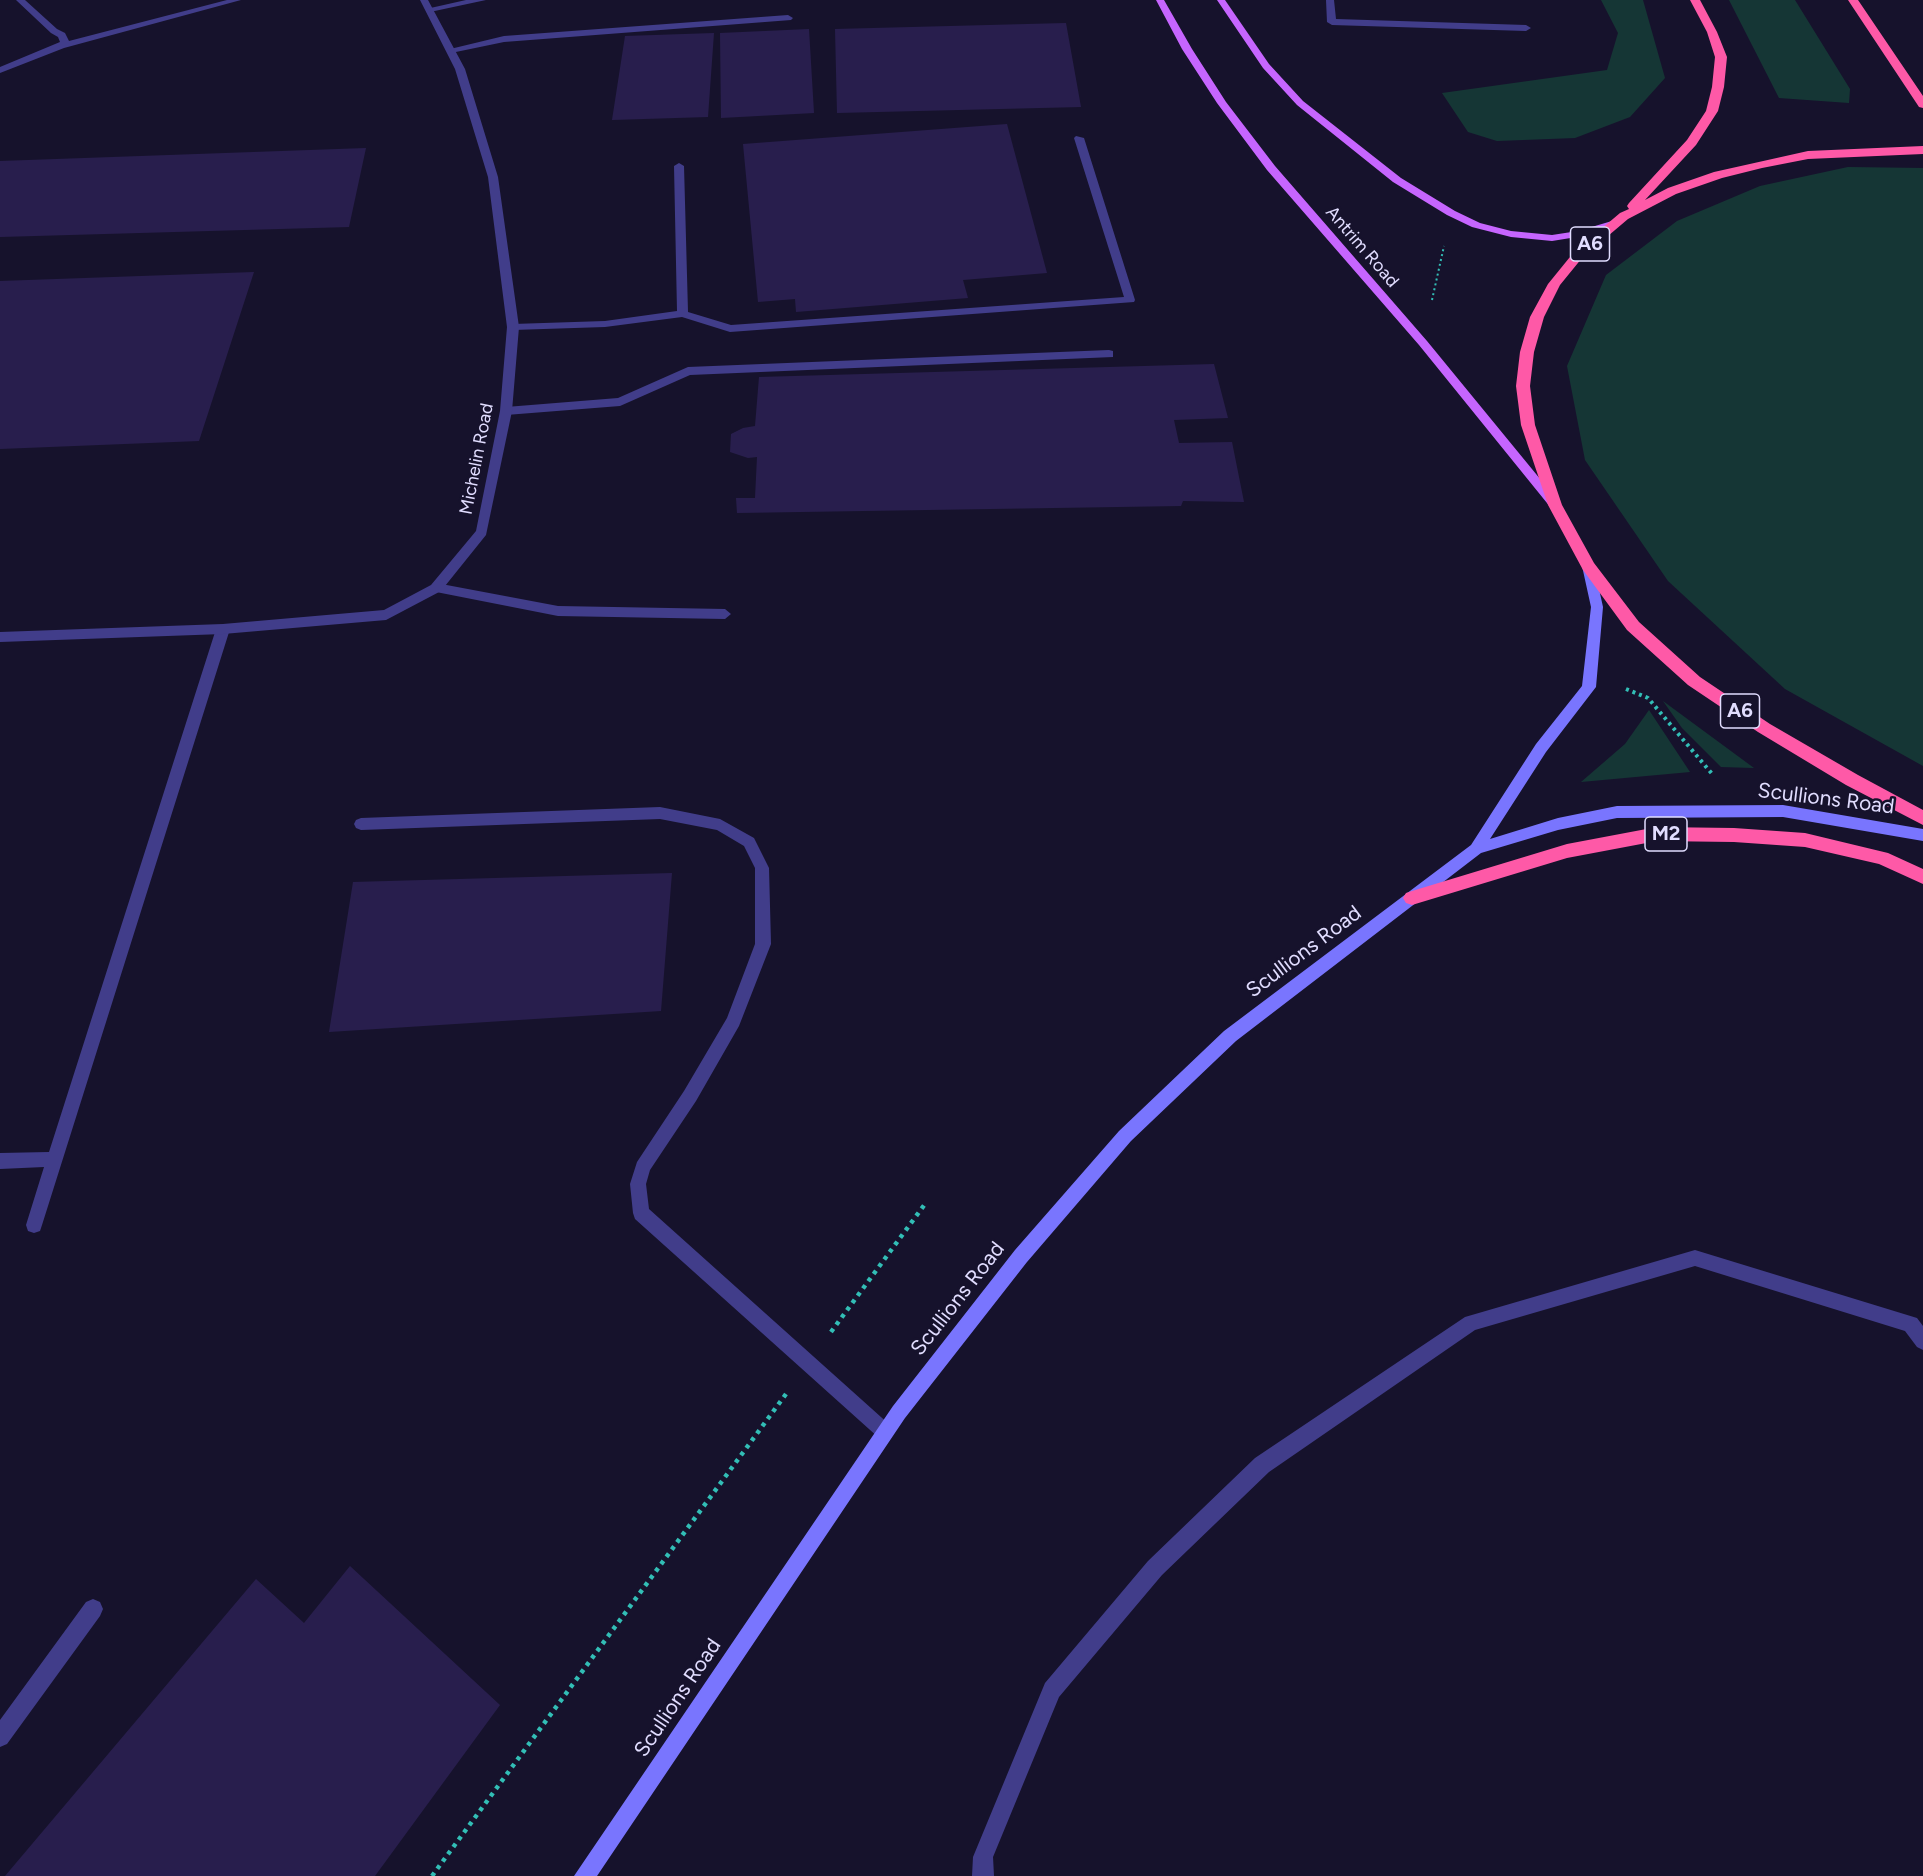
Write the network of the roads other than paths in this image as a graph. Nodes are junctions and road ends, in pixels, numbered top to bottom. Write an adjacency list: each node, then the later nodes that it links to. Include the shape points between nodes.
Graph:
1 (20, 0): 12 (street, via 62,35)
2 (237, 0): 12 (street)
3 (482, 0): 9 (street)
4 (1160, 0): 25 (main road, Antrim Road / A6, via 1221,103 1271,168 1423,343)
5 (1221, 0): 20 (main road, A6, via 1266,66 1300,103 1397,180 1451,213 1476,225 1511,234 1552,238)
6 (1330, 0): 11 (street, via 1332,22)
7 (1695, 0): 19 (highway, via 1721,57 1712,111 1692,142)
8 (1853, 0): 15 (highway)
9 (427, 5): 13 (street, Michelin Road)
10 (788, 18): 13 (street, via 504,39)
11 (1526, 28)
12 (61, 46): 14 (street)
13 (451, 50): 22 (street, Michelin Road, via 493,177)
14 (0, 70)
15 (1923, 105)
16 (1079, 138): 21 (street, via 1130,300 730,329)
17 (1923, 150): 19 (highway, A6, via 1808,155 1761,164 1672,191)
18 (679, 166): 21 (street)
19 (1624, 216): 20 (highway, A6)
20 (1612, 224): 25 (highway, A6, via 1554,284 1527,352 1523,387 1528,425)
21 (683, 314): 22 (street, via 605,324)
22 (513, 327): 24 (street, Michelin Road)
23 (1109, 354): 24 (street, via 688,371 620,402)
24 (506, 411): 27 (street, Michelin Road, via 482,532)
25 (1555, 505): 26 (highway, A6)
26 (1588, 566): 31 (highway, A6, via 1633,626 1694,681 1764,728); 34 (main road, Scullions Road, via 1597,607 1589,687 1541,748)
27 (435, 588): 28 (street, via 558,611); 29 (street, Michelin Road, via 386,615)
28 (725, 614)
29 (223, 629): 30 (street, Michelin Road); 37 (street)
30 (0, 637)
31 (1923, 818)
32 (361, 824): 41 (street, via 660,813 720,825 749,842 762,868 763,944 734,1021 643,1167 638,1184 641,1213)
33 (1923, 834): 34 (main road, Scullions Road, via 1783,812 1617,812 1558,824)
34 (1476, 849): 36 (main road, Scullions Road)
35 (1923, 877): 36 (highway, M2, via 1882,858 1805,840 1657,834 1567,851)
36 (1412, 898): 41 (main road, Scullions Road, via 1230,1036 1125,1136 1021,1256)
37 (55, 1159): 38 (street); 39 (street)
38 (0, 1161)
39 (34, 1225)
40 (1923, 1341): 45 (street, via 1911,1324 1695,1258 1472,1323 1262,1465 1155,1568 1052,1690 983,1857)
41 (885, 1432): 44 (main road, Scullions Road)
42 (93, 1609): 43 (street)
43 (0, 1737)
44 (585, 1876)
45 (983, 1876)

